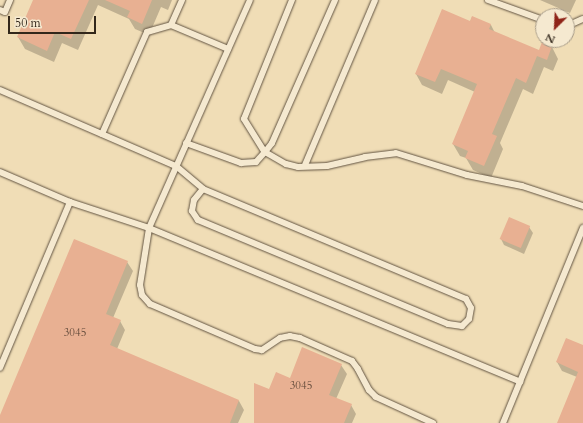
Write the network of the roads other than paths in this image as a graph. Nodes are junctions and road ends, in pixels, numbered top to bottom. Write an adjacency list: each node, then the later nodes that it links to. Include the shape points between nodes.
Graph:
1 (10, 0): 8 (lane, via 5,12)
2 (182, 0): 10 (lane)
3 (250, 0): 11 (lane)
4 (292, 0): 15 (lane, via 244,118)
5 (335, 0): 15 (lane, via 272,144)
6 (375, 0): 17 (lane)
7 (488, 0): 9 (lane)
8 (0, 10)
9 (535, 17)
10 (171, 25): 11 (lane); 13 (lane, via 147,32)
11 (228, 49): 14 (lane)
12 (0, 90): 13 (lane)
13 (102, 134): 16 (lane)
14 (186, 143): 15 (lane, via 241,163 256,162); 16 (lane)
15 (265, 152): 17 (lane, via 286,164)
16 (176, 166): 19 (lane); 22 (lane)
17 (305, 166): 21 (lane, via 327,166 365,157 396,154 467,175 522,186)
18 (0, 172): 20 (lane)
19 (203, 189): 19 (lane, via 194,200 192,211 198,220 448,324 462,326 469,319 471,308 466,299)
20 (70, 202): 22 (lane); 24 (lane)
21 (583, 206)
22 (149, 228): 25 (lane); 26 (lane, via 140,285 142,295 150,304 255,349 262,350 280,338 300,338 352,361 376,397)
23 (583, 228): 25 (lane)
24 (0, 368)
25 (520, 382): 27 (lane)
26 (433, 423)
27 (504, 423)

